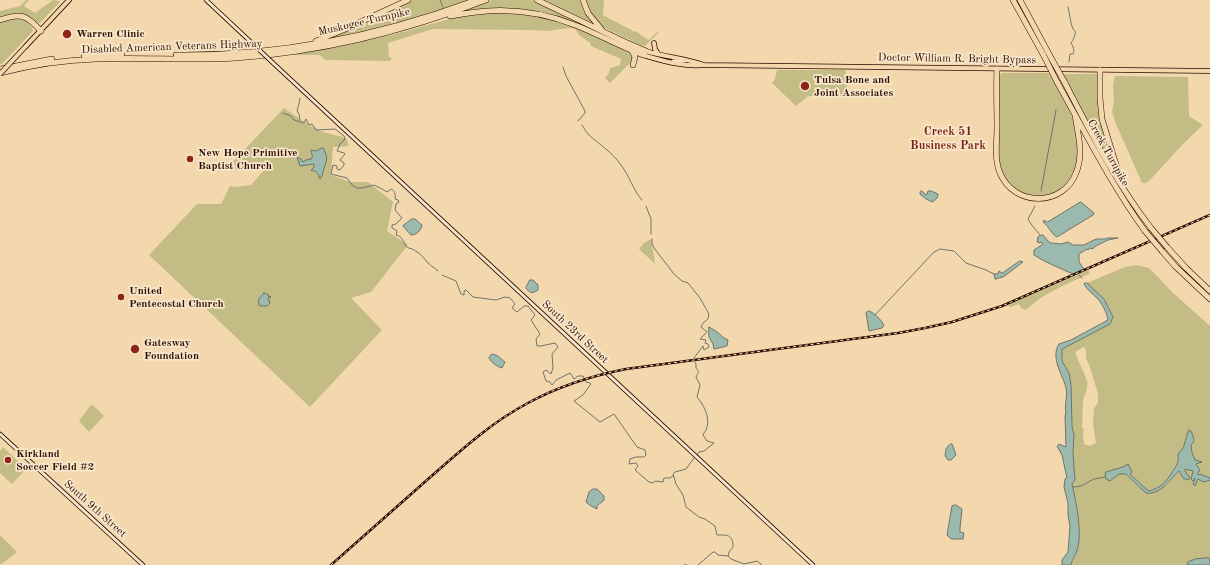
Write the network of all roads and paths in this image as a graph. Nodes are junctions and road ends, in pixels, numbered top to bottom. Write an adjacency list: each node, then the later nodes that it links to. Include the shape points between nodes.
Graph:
1 (69, 0): 12 (main road)
2 (206, 0): 35 (main road, South 23rd Street, bridge)
3 (408, 0): 16 (highway, via 320,39)
4 (476, 0): 16 (highway, Muskogee Turnpike, via 411,22 364,34)
5 (486, 0): 10 (highway)
6 (537, 0): 13 (highway)
7 (583, 0): 13 (highway, via 591,17)
8 (1013, 0): 28 (highway, Creek Turnpike, bridge)
9 (1020, 0): 29 (highway, Creek Turnpike, bridge)
10 (437, 18): 15 (highway, via 486,11 532,13 575,25); 27 (highway, Disabled American Veterans Highway, via 357,40 279,54 222,58 83,60 41,64)
11 (0, 21): 12 (highway, via 14,15 22,16)
12 (41, 30): 27 (main road, bridge)
13 (604, 32): 17 (highway)
14 (654, 43): 18 (main road)
15 (631, 50): 17 (highway); 21 (highway, via 635,57)
16 (254, 52): 23 (highway, Disabled American Veterans Highway, via 88,56 44,60)
17 (645, 53): 18 (main road, Doctor William R. Bright Bypass); 20 (main road, Doctor William R. Bright Bypass)
18 (658, 54): 19 (main road, Doctor William R. Bright Bypass)
19 (692, 61): 20 (main road); 22 (main road, Doctor William R. Bright Bypass)
20 (672, 63): 22 (main road, Doctor William R. Bright Bypass)
21 (633, 65)
22 (704, 65): 24 (main road, Doctor William R. Bright Bypass)
23 (1, 68)
24 (997, 69): 25 (main road, Doctor William R. Bright Bypass); 28 (highway, via 997,163 1003,178 1022,196 1042,198 1056,194 1071,182 1077,172 1080,150)
25 (1100, 70): 26 (main road, Doctor William R. Bright Bypass); 29 (highway, via 1102,119)
26 (1210, 71)
27 (0, 73)
28 (1075, 115): 30 (highway, Creek Turnpike, via 1106,172)
29 (1124, 190): 30 (highway, Creek Turnpike)
30 (1134, 211): 31 (highway, Creek Turnpike, bridge); 32 (highway, Creek Turnpike, bridge, via 1145,231 1162,251)
31 (1210, 291)
32 (1210, 299)
33 (0, 434): 34 (main road, South 9th Street)
34 (143, 565)
35 (812, 565)

